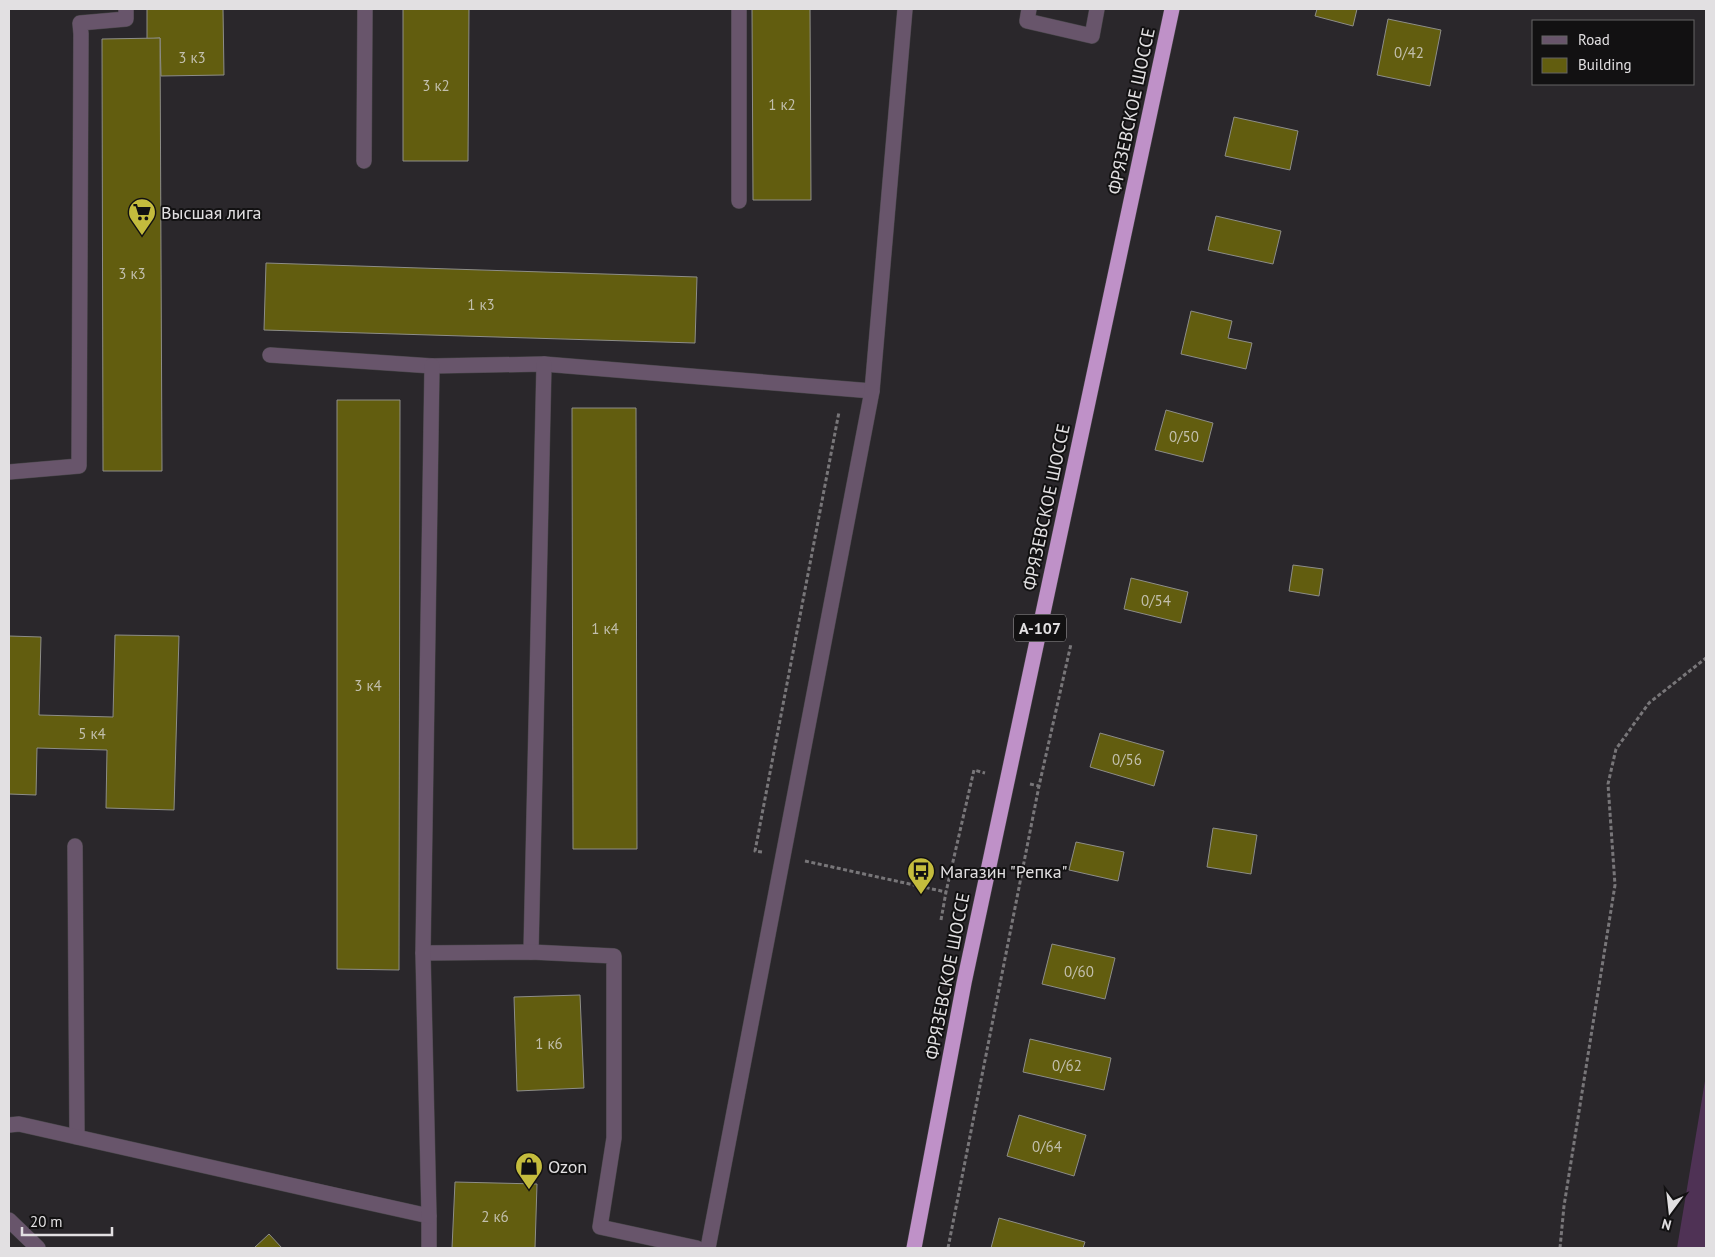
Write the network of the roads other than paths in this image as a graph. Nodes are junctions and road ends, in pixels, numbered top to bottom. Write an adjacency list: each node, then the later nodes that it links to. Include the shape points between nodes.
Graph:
1 (126, 9): 14 (lane, via 126,19 80,23 79,466)
2 (365, 9): 8 (lane)
3 (739, 9): 9 (lane)
4 (905, 9): 13 (lane)
5 (1029, 9): 6 (lane, via 1027,21 1092,36)
6 (1097, 9)
7 (1172, 9): 26 (highway, ФРЯЗЕВСКОЕ ШОССЕ / А-107, via 968,964)
8 (364, 161)
9 (739, 201)
10 (270, 355): 12 (lane)
11 (544, 364): 12 (lane); 13 (lane); 16 (lane)
12 (432, 366): 17 (lane)
13 (872, 392): 25 (lane)
14 (9, 472)
15 (75, 846): 19 (lane)
16 (531, 952): 17 (lane); 24 (lane, via 614,956 614,1138 600,1227)
17 (422, 953): 20 (lane)
18 (9, 1125): 19 (lane, via 18,1124)
19 (78, 1137): 20 (lane)
20 (428, 1216): 23 (lane)
21 (9, 1220): 22 (lane)
22 (38, 1248)
23 (429, 1248)
24 (697, 1248)
25 (708, 1248)
26 (914, 1248)

